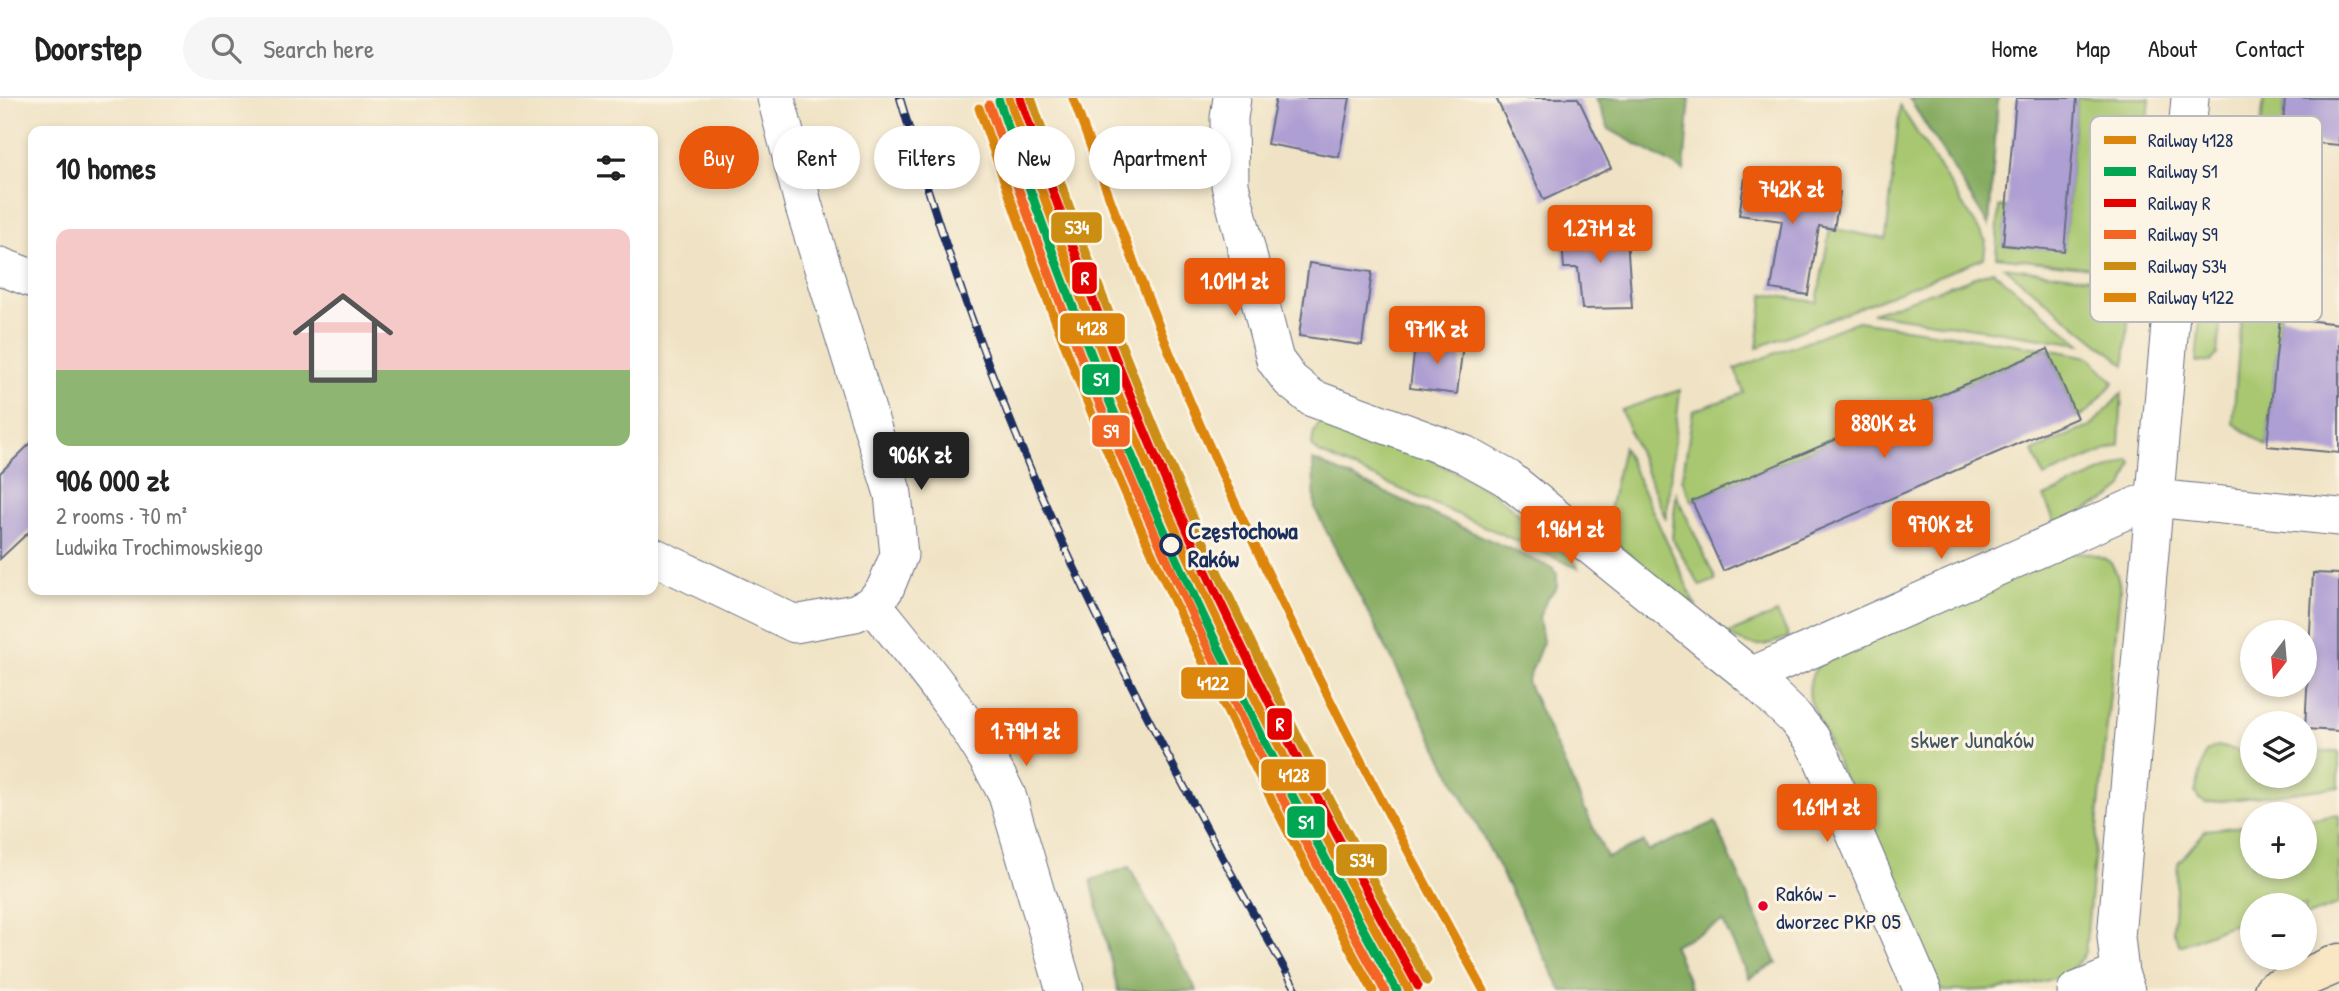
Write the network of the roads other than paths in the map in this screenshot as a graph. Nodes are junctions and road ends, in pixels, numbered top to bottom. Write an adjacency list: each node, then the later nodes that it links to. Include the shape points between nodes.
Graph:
1 (776, 98): 11 (street, via 804,207 893,494 899,555 885,589)
2 (1232, 98): 12 (street, via 1230,185 1275,360 1290,380 1312,398 1464,454 1507,478)
3 (2190, 98): 4 (street)
4 (2188, 116)
5 (0, 266): 6 (street)
6 (28, 277)
7 (2170, 322): 8 (street)
8 (2154, 498): 9 (street); 12 (street); 14 (street, via 2116,937)
9 (2339, 517)
10 (658, 558): 11 (street, via 795,624 855,613)
11 (873, 604): 16 (street, via 955,707 994,768 1007,796)
12 (1751, 676): 17 (street, via 1811,738)
13 (2339, 963): 15 (street)
14 (2123, 982): 18 (street)
15 (2276, 989)
16 (1065, 991)
17 (1923, 991)
18 (2076, 991)

